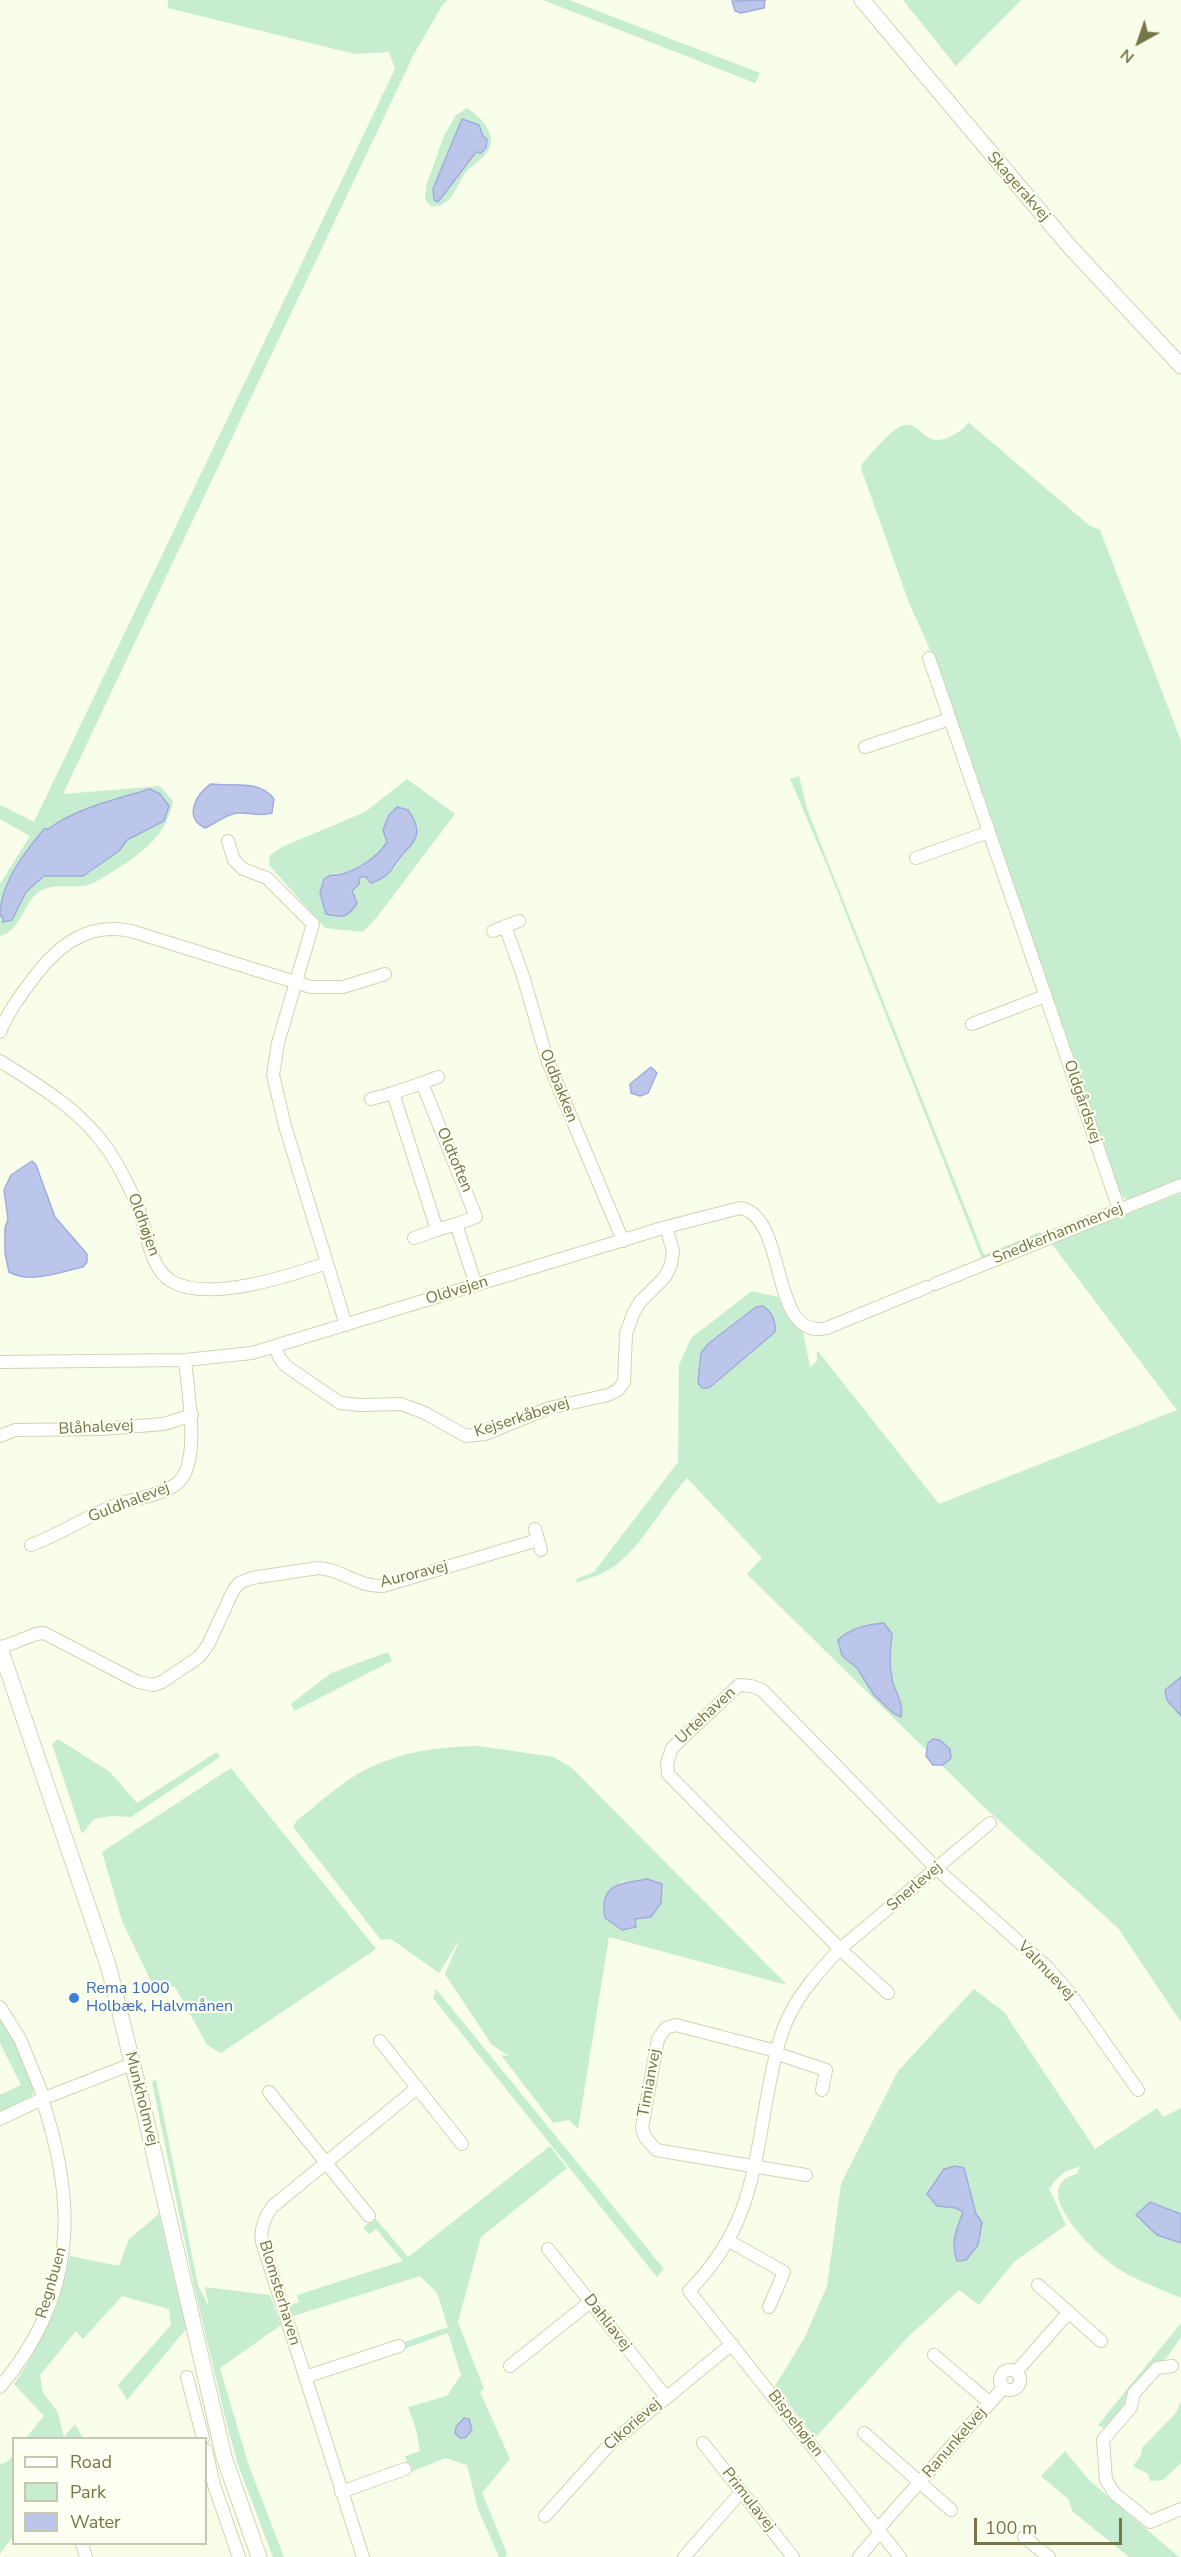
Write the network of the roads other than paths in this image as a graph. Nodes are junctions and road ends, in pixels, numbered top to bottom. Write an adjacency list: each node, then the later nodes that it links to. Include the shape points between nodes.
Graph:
1 (862, 0): 2 (street, Skagerakvej, via 1070,247)
2 (1181, 366)
3 (929, 658): 4 (street, Oldgårdsvej)
4 (950, 719): 5 (street); 6 (street, Oldgårdsvej)
5 (866, 747)
6 (989, 832): 8 (street); 12 (street, Oldgårdsvej)
7 (228, 841): 11 (street, via 234,860 267,878 312,921)
8 (916, 858)
9 (519, 921): 26 (street, Oldbakken, via 499,929 522,972 548,1062)
10 (385, 974): 11 (street, via 337,988)
11 (296, 984): 14 (street, via 145,935 101,929 74,938 57,950 16,1001); 27 (street, via 274,1060 273,1084)
12 (1045, 996): 13 (street); 21 (street, Oldgårdsvej)
13 (972, 1024)
14 (0, 1032)
15 (0, 1061): 27 (street, Oldhøjen, via 57,1098 99,1138 131,1191 158,1267 172,1281 232,1288 259,1284)
16 (438, 1077): 17 (street)
17 (422, 1083): 18 (street); 22 (street, Oldtoften, via 476,1217)
18 (393, 1093): 19 (street); 24 (street)
19 (371, 1100)
20 (1181, 1185): 21 (street, Snedkerhammervej)
21 (1119, 1209): 30 (street, Snedkerhammervej)
22 (456, 1224): 24 (street, Oldtoften); 28 (street)
23 (666, 1227): 26 (street, Oldvejen); 30 (street, Oldvejen, via 734,1209 750,1211 766,1231 783,1288 797,1318 813,1329); 31 (street, Kejserkåbevej, via 673,1251 671,1264 665,1277 633,1314 626,1334 626,1372 621,1386 608,1395 538,1411 485,1434 463,1435 401,1404 340,1403 286,1366)
24 (437, 1230): 25 (street, Oldtoften)
25 (414, 1238)
26 (623, 1241): 28 (street, Oldvejen)
27 (327, 1263): 29 (street)
28 (476, 1285): 29 (street, Oldvejen)
29 (346, 1324): 31 (street, Oldvejen)
30 (834, 1325)
31 (275, 1347): 32 (street, Oldvejen, via 223,1358)
32 (185, 1360): 33 (street, Oldvejen); 34 (street, Guldhalevej)
33 (0, 1362)
34 (192, 1415): 35 (street, Blåhalevej, via 164,1424 15,1430); 37 (street, Guldhalevej, via 193,1435 185,1470 177,1484 76,1522)
35 (0, 1436)
36 (538, 1540): 38 (street, Auroravej, via 383,1586 358,1583 330,1569 318,1568 244,1580 236,1587 204,1651 153,1685 138,1682 44,1634)
37 (31, 1546)
38 (0, 1648): 46 (street, Munkholmvej, via 96,1926)
39 (990, 1823): 40 (street, Snerlevej)
40 (937, 1869): 41 (street, Snerlevej); 41 (street, Urtehaven, via 762,1690 747,1685 734,1688 672,1748 667,1757 668,1774); 49 (street, Valmuevej, via 1058,1979)
41 (840, 1949): 42 (street); 45 (street, Snerlevej, via 801,1995)
42 (888, 1993)
43 (0, 2007): 51 (street, Regnbuen, via 20,2039)
44 (380, 2041): 47 (street)
45 (776, 2052): 48 (street, via 826,2070); 55 (street, Snerlevej); 55 (street, Timianvej, via 676,2025 666,2028 658,2039 642,2128 649,2144 656,2150)
46 (132, 2064): 51 (street); 90 (street, Munkholmvej, via 224,2457)
47 (417, 2088): 53 (street); 54 (street, Blomsterhaven)
48 (822, 2090)
49 (1138, 2090)
50 (269, 2092): 54 (street)
51 (43, 2098): 52 (street); 73 (street, Regnbuen, via 62,2170 66,2220 62,2253 42,2322 25,2354)
52 (0, 2118)
53 (462, 2144)
54 (326, 2163): 57 (street); 72 (street, Blomsterhaven, via 272,2207 261,2234)
55 (754, 2167): 56 (street); 58 (street, Snerlevej, via 744,2209)
56 (806, 2175)
57 (369, 2216)
58 (729, 2241): 61 (street, Snerlevej); 63 (street, via 784,2272)
59 (548, 2249): 62 (street, Dahliavej)
60 (1038, 2285): 64 (street)
61 (689, 2291): 66 (street, Bispehøjen)
62 (590, 2302): 69 (street); 74 (street, Dahliavej)
63 (769, 2307)
64 (1069, 2312): 65 (street); 75 (street, Ranunkelvej, via 1016,2372 1020,2378 1018,2386 1009,2390 1004,2387)
65 (1101, 2341)
66 (732, 2344): 74 (street, Cikorievej); 87 (street, Bispehøjen)
67 (399, 2346): 72 (street)
68 (934, 2355): 75 (street, Ranunkelvej)
69 (510, 2366)
70 (1172, 2366): 84 (street, via 1157,2368 1149,2376 1134,2393 1131,2407 1103,2440 1106,2480 1116,2494 1150,2522)
71 (187, 2377): 77 (street)
72 (305, 2377): 82 (street, Blomsterhaven)
73 (0, 2387)
74 (666, 2397): 86 (street, Cikorievej, via 611,2443)
75 (990, 2403): 81 (street, Ranunkelvej)
76 (864, 2433): 81 (street, Ranunkelvej)
77 (202, 2437)
78 (703, 2443): 83 (street, Primulavej)
79 (207, 2454): 89 (street)
80 (405, 2469): 82 (street)
81 (920, 2483): 85 (street, Ranunkelvej); 87 (street, Ranunkelvej)
82 (341, 2492): 91 (street, Blomsterhaven)
83 (741, 2492): 92 (street); 93 (street, Primulavej)
84 (1181, 2509)
85 (951, 2510)
86 (544, 2516)
87 (879, 2531): 94 (street, Ranunkelvej); 95 (street, Bispehøjen)
88 (1024, 2536): 96 (street)
89 (239, 2557)
90 (259, 2557)
91 (363, 2557)
92 (684, 2557)
93 (793, 2557)
94 (859, 2557)
95 (900, 2557)
96 (1049, 2557)

